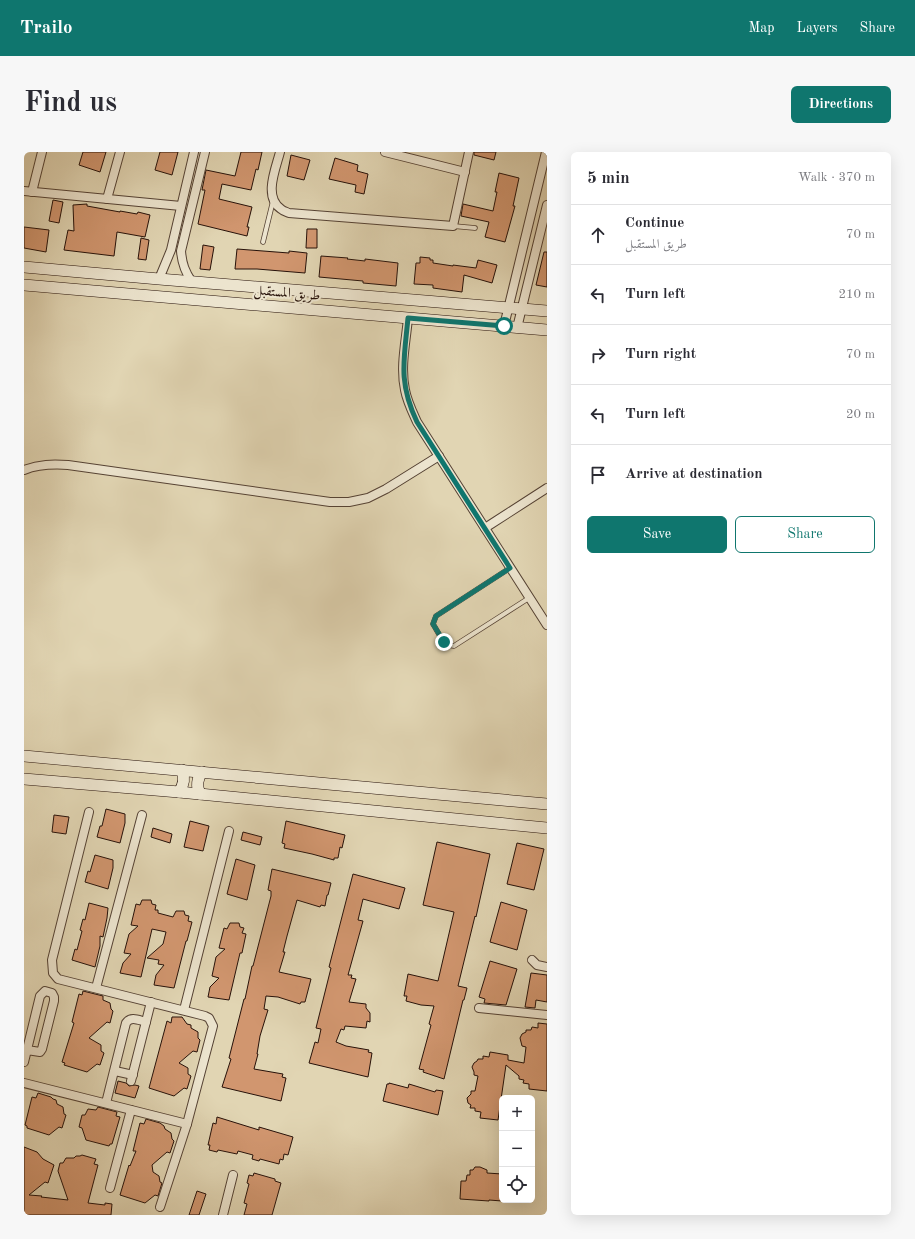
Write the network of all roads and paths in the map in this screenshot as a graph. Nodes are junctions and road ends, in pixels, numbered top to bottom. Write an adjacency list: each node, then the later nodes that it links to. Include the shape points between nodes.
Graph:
1 (42, 152): 10 (street)
2 (120, 152): 11 (street)
3 (194, 152): 14 (street)
4 (205, 152): 19 (street)
5 (280, 152): 12 (street, via 271,190)
6 (385, 152): 9 (street)
7 (469, 152): 9 (street)
8 (546, 152): 24 (street)
9 (465, 172): 15 (street)
10 (28, 191): 11 (street)
11 (107, 199): 14 (street)
12 (273, 200): 15 (street, via 280,209 289,213); 17 (lane)
13 (547, 205): 25 (street)
14 (181, 206): 18 (street)
15 (453, 226): 16 (lane)
16 (475, 228)
17 (263, 242)
18 (171, 250): 19 (street); 21 (street)
19 (181, 251): 22 (street, via 185,272)
20 (24, 266): 21 (street, طريق المستقبل)
21 (159, 279): 22 (street, طريق المستقبل)
22 (192, 282): 24 (street, طريق المستقبل)
23 (24, 285): 27 (street, طريق المستقبل)
24 (509, 308): 25 (street, طريق المستقبل); 28 (street)
25 (522, 309): 26 (street, طريق المستقبل); 29 (street)
26 (547, 311)
27 (408, 318): 28 (street, طريق المستقبل); 31 (street, via 403,370 404,388 417,422)
28 (504, 326): 29 (street, طريق المستقبل)
29 (517, 328): 30 (street, طريق المستقبل)
30 (547, 330)
31 (439, 456): 32 (street, via 386,489 368,498 349,502 330,502 68,465 51,464); 34 (street)
32 (24, 470)
33 (547, 488): 34 (street)
34 (484, 528): 35 (street)
35 (510, 568): 36 (street); 36 (lane, via 436,616 433,624 444,642 454,646)
36 (529, 598): 37 (street)
37 (547, 624)
38 (24, 756): 39 (street)
39 (182, 770): 40 (street); 42 (street, via 184,784)
40 (202, 772): 43 (street, via 197,780); 44 (street)
41 (24, 779): 42 (street)
42 (179, 792): 43 (street)
43 (200, 794): 47 (street)
44 (547, 804)
45 (89, 812): 51 (street, via 52,967 58,979)
46 (142, 815): 51 (street)
47 (547, 828)
48 (229, 830): 54 (street)
49 (532, 960): 50 (street)
50 (547, 967)
51 (96, 988): 52 (street)
52 (150, 1002): 54 (street); 56 (street)
53 (479, 1008): 55 (street)
54 (184, 1010): 63 (street, via 209,1018 212,1026)
55 (547, 1015)
56 (146, 1022): 59 (street, via 132,1018 126,1023); 59 (street, via 132,1078)
57 (27, 1050): 57 (street, via 40,996 45,992 52,993 54,1001 42,1049 40,1052); 58 (street)
58 (24, 1062)
59 (115, 1071): 61 (street)
60 (24, 1083): 61 (street)
61 (106, 1103): 62 (street)
62 (131, 1110): 63 (street); 65 (street)
63 (187, 1124): 66 (street)
64 (233, 1175): 67 (street)
65 (110, 1188)
66 (160, 1207)
67 (223, 1215)

